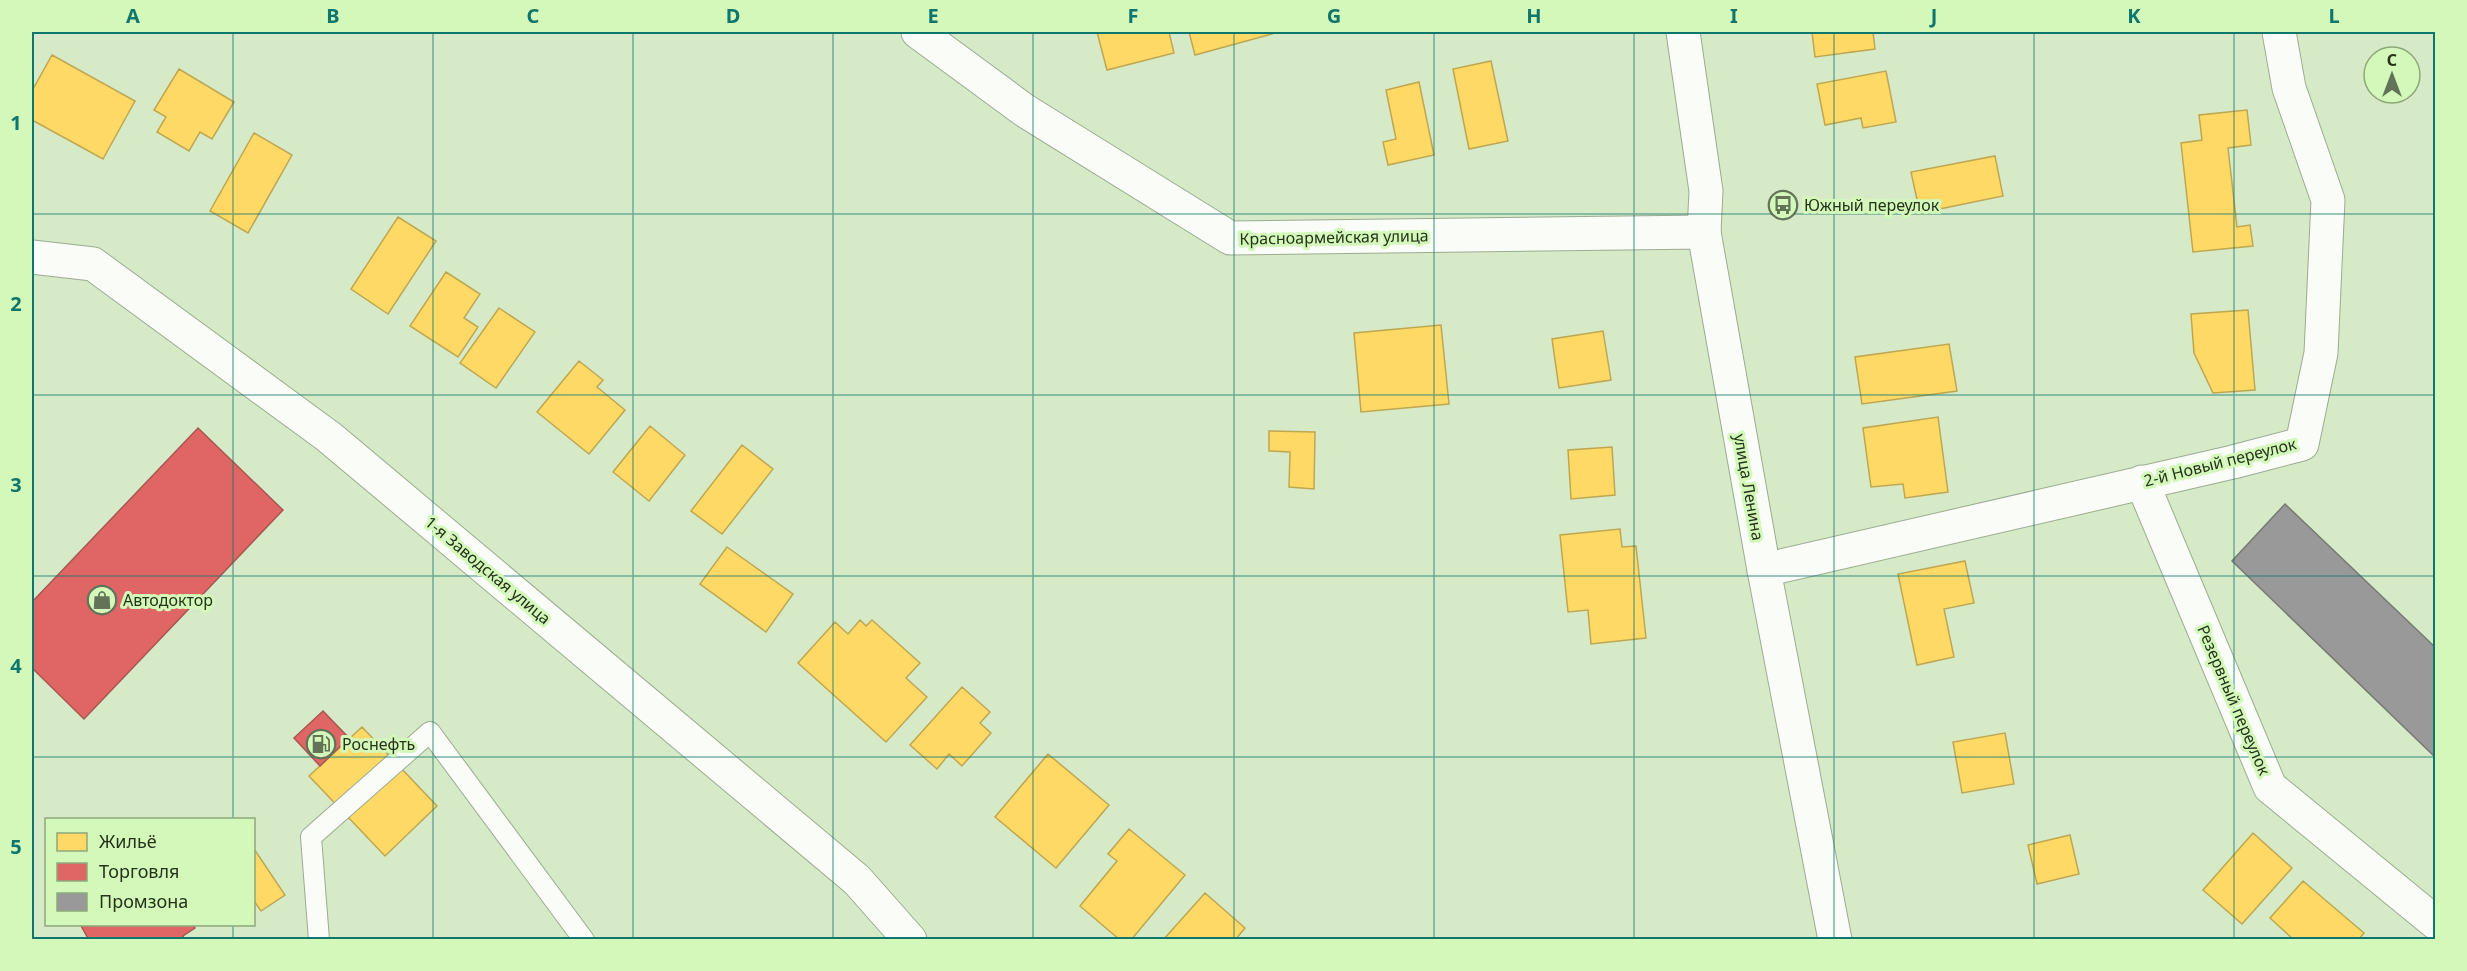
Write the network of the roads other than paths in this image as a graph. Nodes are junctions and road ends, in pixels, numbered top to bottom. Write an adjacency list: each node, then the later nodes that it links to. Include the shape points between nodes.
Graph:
1 (918, 32): 4 (street, Красноармейская улица, via 1024,110 1230,238)
2 (1683, 32): 4 (street, улица Ленина, via 1706,191)
3 (2280, 32): 6 (street, 2-й Новый переулок, via 2289,88 2328,200 2321,353 2302,444)
4 (1704, 232): 7 (street, улица Ленина)
5 (32, 257): 11 (street, 1-я Заводская улица, via 93,264 329,437 858,880)
6 (2142, 482): 7 (street, 2-й Новый переулок); 8 (street, Резервный переулок, via 2270,787)
7 (1764, 570): 12 (street, улица Ленина)
8 (2436, 923)
9 (319, 939): 10 (lane, via 311,837 430,732)
10 (584, 939)
11 (910, 939)
12 (1835, 939)

